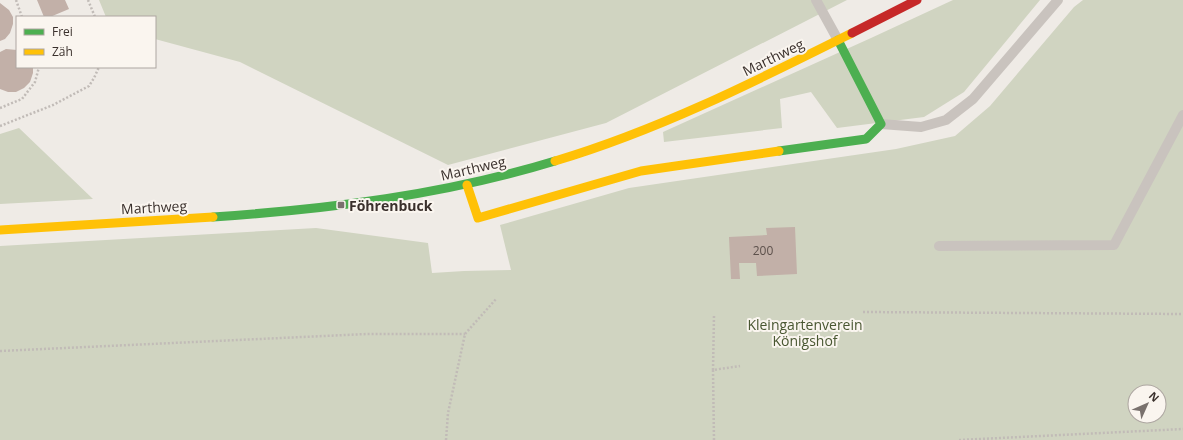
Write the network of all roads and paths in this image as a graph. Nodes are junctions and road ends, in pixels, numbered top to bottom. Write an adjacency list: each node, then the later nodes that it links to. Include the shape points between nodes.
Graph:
1 (16, 0): 6 (path)
2 (88, 0): 7 (path)
3 (816, 0): 8 (lane)
4 (917, 0): 8 (main road, Marthweg)
5 (1058, 0): 13 (lane, via 973,99 946,120 921,127)
6 (22, 16)
7 (95, 16)
8 (838, 40): 13 (main road); 15 (main road, Marthweg, via 735,91 644,130 523,171)
9 (38, 68): 11 (path, via 35,82 22,99)
10 (99, 68): 14 (path, via 89,86)
11 (0, 108)
12 (1183, 115): 17 (lane, via 1114,245)
13 (881, 124): 15 (main road, via 866,139 641,171 478,218)
14 (0, 126)
15 (468, 185): 16 (main road, Marthweg, via 365,202 201,219)
16 (0, 230)
17 (939, 246)
18 (496, 300): 22 (path)
19 (862, 312): 20 (path)
20 (1183, 314)
21 (714, 316): 25 (path)
22 (466, 334): 23 (path, via 367,334); 27 (path, via 448,413)
23 (0, 351)
24 (740, 366): 25 (path)
25 (713, 370): 28 (path)
26 (1183, 429): 29 (path)
27 (446, 440)
28 (714, 440)
29 (959, 440)

